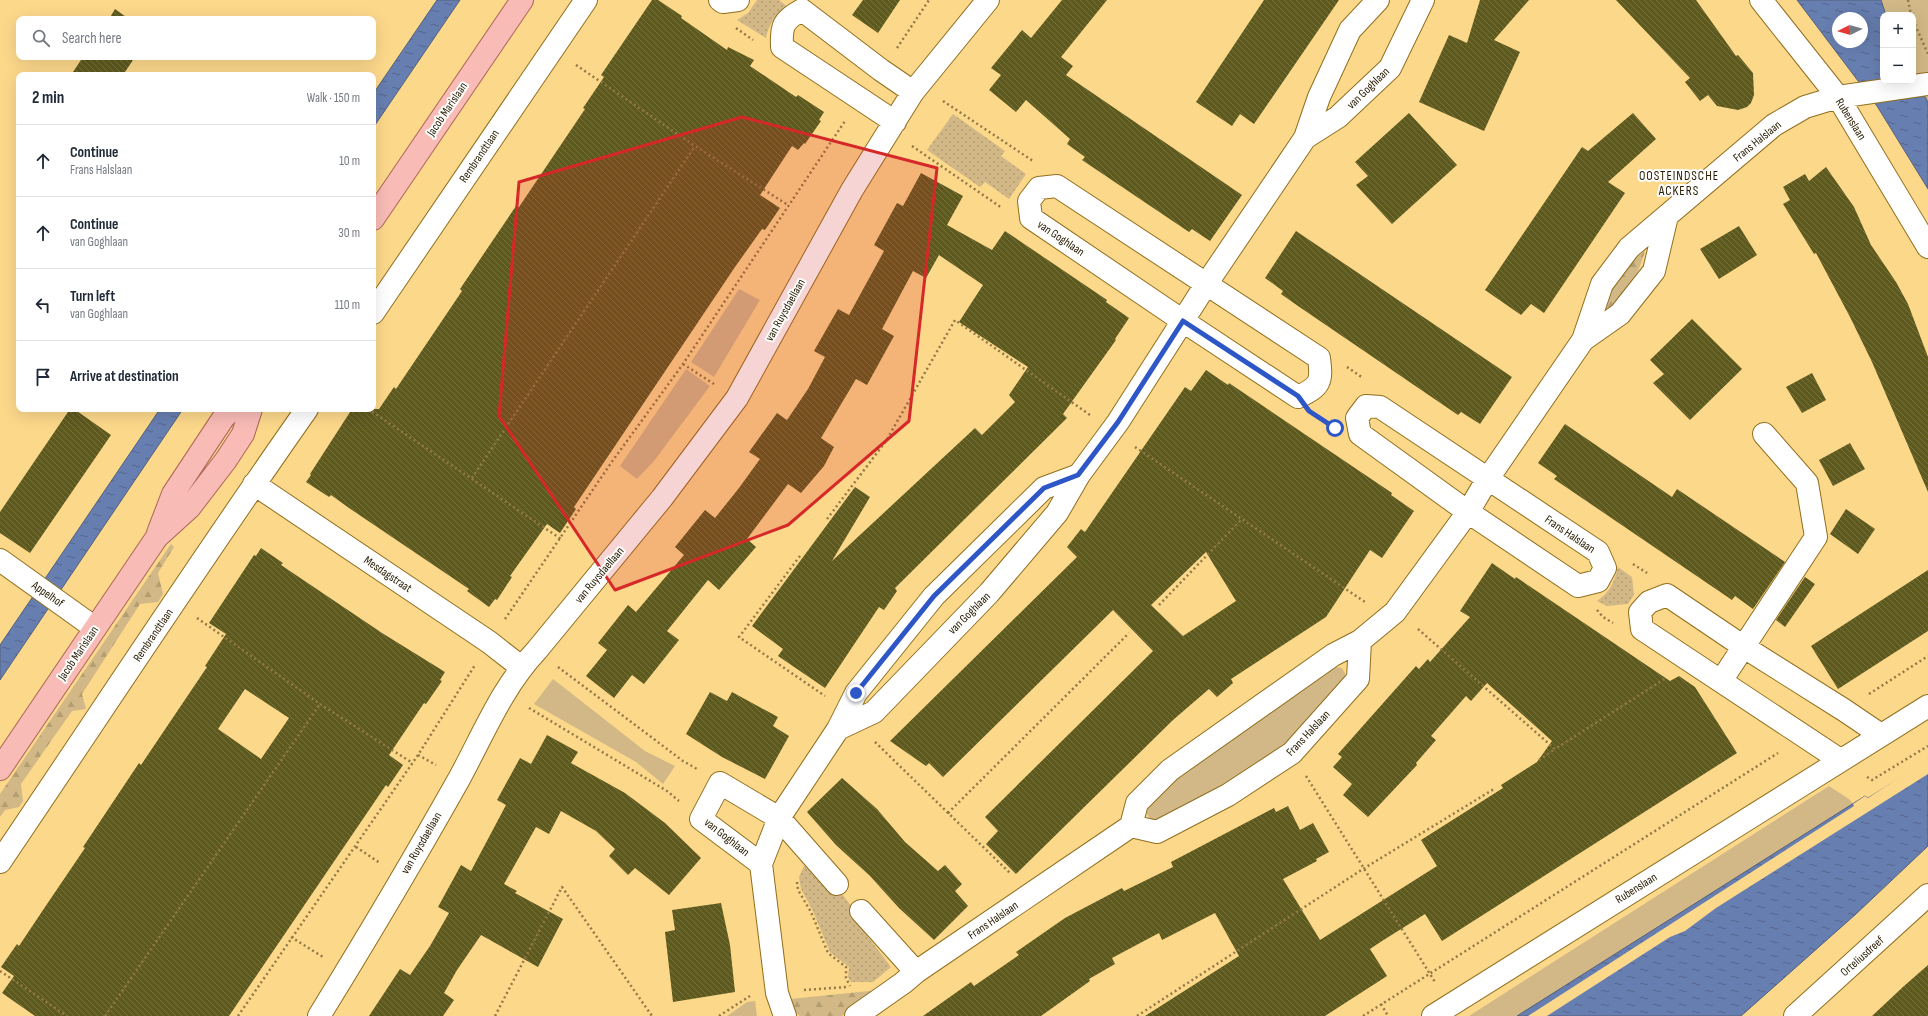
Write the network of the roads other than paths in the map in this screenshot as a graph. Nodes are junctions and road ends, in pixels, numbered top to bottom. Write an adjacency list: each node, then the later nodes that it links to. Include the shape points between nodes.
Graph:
1 (522, 0): 12 (main road, Jacob Marislaan)
2 (586, 0): 16 (street, Rembrandtlaan)
3 (988, 0): 8 (street, van Ruysdaellaan)
4 (1378, 0): 11 (street, van Goghlaan, via 1350,30 1319,98)
5 (1423, 0): 11 (street, van Goghlaan, via 1390,68 1338,116)
6 (1761, 0): 9 (street, Rubenslaan)
7 (1928, 84): 9 (street, Frans Halslaan)
8 (915, 89): 10 (street, van Ruysdaellaan); 10 (street, via 881,70 802,10 792,16 782,30 782,47 860,99)
9 (1838, 97): 13 (street, Frans Halslaan, via 1805,107 1774,125); 14 (street, Rubenslaan)
10 (890, 129): 32 (street, van Ruysdaellaan, via 852,190 737,398 662,498)
11 (1305, 138): 15 (street, van Goghlaan)
12 (376, 215)
13 (1667, 216): 18 (street, Frans Halslaan, via 1628,248 1602,284); 18 (street, Frans Halslaan, via 1654,272 1620,314)
14 (1928, 247)
15 (1207, 283): 17 (street, van Goghlaan); 17 (street, van Goghlaan, via 1319,358 1322,376 1314,389 1298,396); 17 (street, van Goghlaan, via 1058,186 1038,188 1029,201 1031,218)
16 (376, 309)
17 (1183, 321): 23 (street, van Goghlaan, via 1118,422)
18 (1583, 340): 24 (street, Frans Halslaan)
19 (230, 412): 27 (main road, Jacob Marislaan, via 173,494)
20 (250, 412): 27 (main road, Jacob Marislaan, via 243,434 226,460 190,507)
21 (305, 412): 25 (street, Rembrandtlaan)
22 (1764, 434): 31 (street, via 1807,483 1816,537)
23 (1078, 475): 35 (street, van Goghlaan, via 1057,513 989,593 874,712); 35 (street, van Goghlaan, via 1044,488 934,596 856,693)
24 (1487, 480): 26 (street, Frans Halslaan); 26 (street, Frans Halslaan, via 1380,408 1366,406 1357,418 1360,434); 26 (street, Frans Halslaan, via 1598,552 1605,568 1598,582 1578,586)
25 (254, 484): 32 (street, Mesdagstraat, via 489,642); 41 (street, Rembrandtlaan)
26 (1468, 512): 30 (street, Frans Halslaan, via 1395,612)
27 (157, 538): 29 (main road, Jacob Marislaan)
28 (0, 560): 29 (street, Appelhof)
29 (95, 628): 38 (main road, Jacob Marislaan)
30 (1360, 641): 40 (street, Frans Halslaan, via 1333,655 1170,770 1137,803); 40 (street, Frans Halslaan, via 1358,679 1292,753 1228,795 1157,832)
31 (1744, 647): 33 (street); 33 (street, via 1667,595 1649,602 1640,612 1642,629); 36 (street)
32 (521, 667): 48 (street, van Ruysdaellaan, via 504,693 459,779)
33 (1721, 681): 37 (street)
34 (1928, 706): 36 (street, Rubenslaan)
35 (846, 720): 39 (street, van Goghlaan)
36 (1881, 735): 37 (street, Rubenslaan)
37 (1840, 760): 47 (street, Rubenslaan)
38 (0, 769)
39 (779, 818): 42 (street, van Goghlaan); 42 (street, van Goghlaan, via 720,783 701,819); 43 (street)
40 (1131, 826): 46 (street, Frans Halslaan)
41 (0, 862)
42 (761, 864): 49 (street, van Goghlaan, via 777,992)
43 (837, 884)
44 (1928, 895): 51 (street, Orteliusdreef)
45 (861, 911): 46 (street)
46 (916, 972): 50 (street, Frans Halslaan)
47 (1441, 1011)
48 (319, 1016)
49 (785, 1016)
50 (856, 1016)
51 (1795, 1016)

